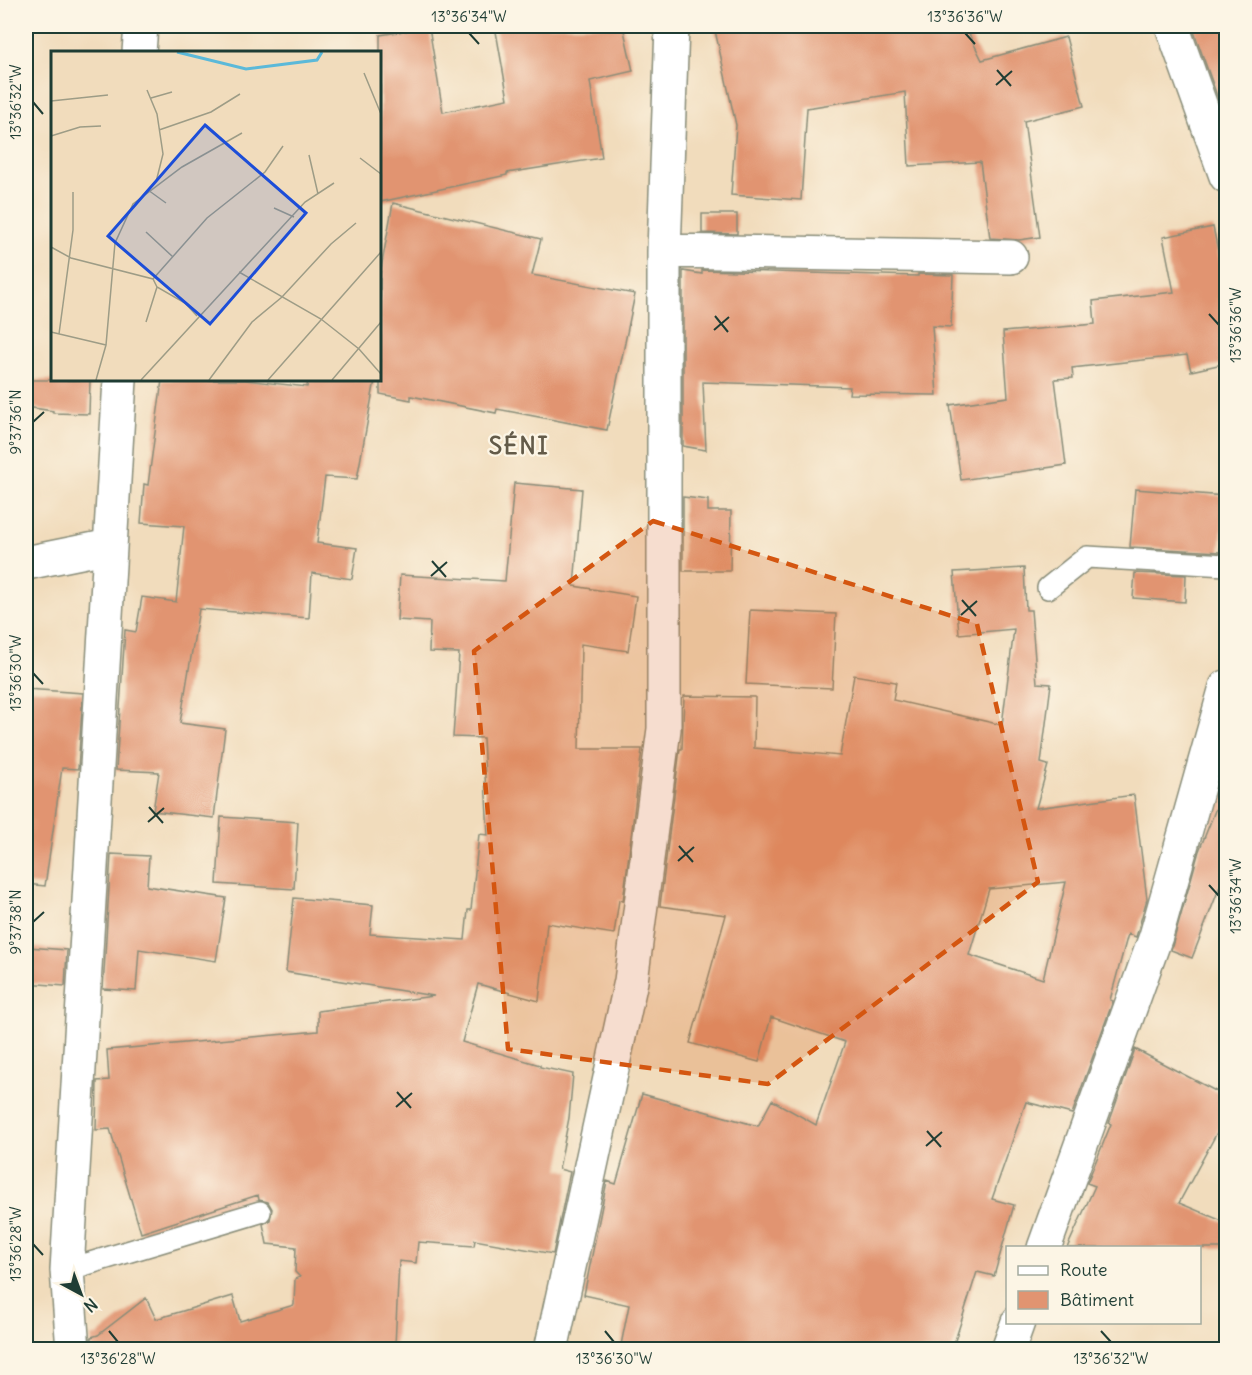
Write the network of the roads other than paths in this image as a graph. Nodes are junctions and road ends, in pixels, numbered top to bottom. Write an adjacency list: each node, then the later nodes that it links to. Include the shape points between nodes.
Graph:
1 (141, 26): 4 (street)
2 (672, 26): 6 (street)
3 (1172, 26): 5 (street)
4 (139, 51)
5 (1227, 176)
6 (664, 251): 7 (street); 19 (street, via 664,729 631,981)
7 (1011, 257)
8 (120, 381): 9 (street)
9 (111, 546): 10 (street); 16 (street)
10 (26, 563)
11 (1227, 565): 12 (lane, via 1087,557)
12 (1048, 588)
13 (1227, 687): 15 (street, via 1156,936)
14 (260, 1212): 16 (lane)
15 (1045, 1246)
16 (67, 1270): 18 (street)
17 (1018, 1324): 20 (street)
18 (73, 1350)
19 (551, 1350)
20 (1008, 1350)

